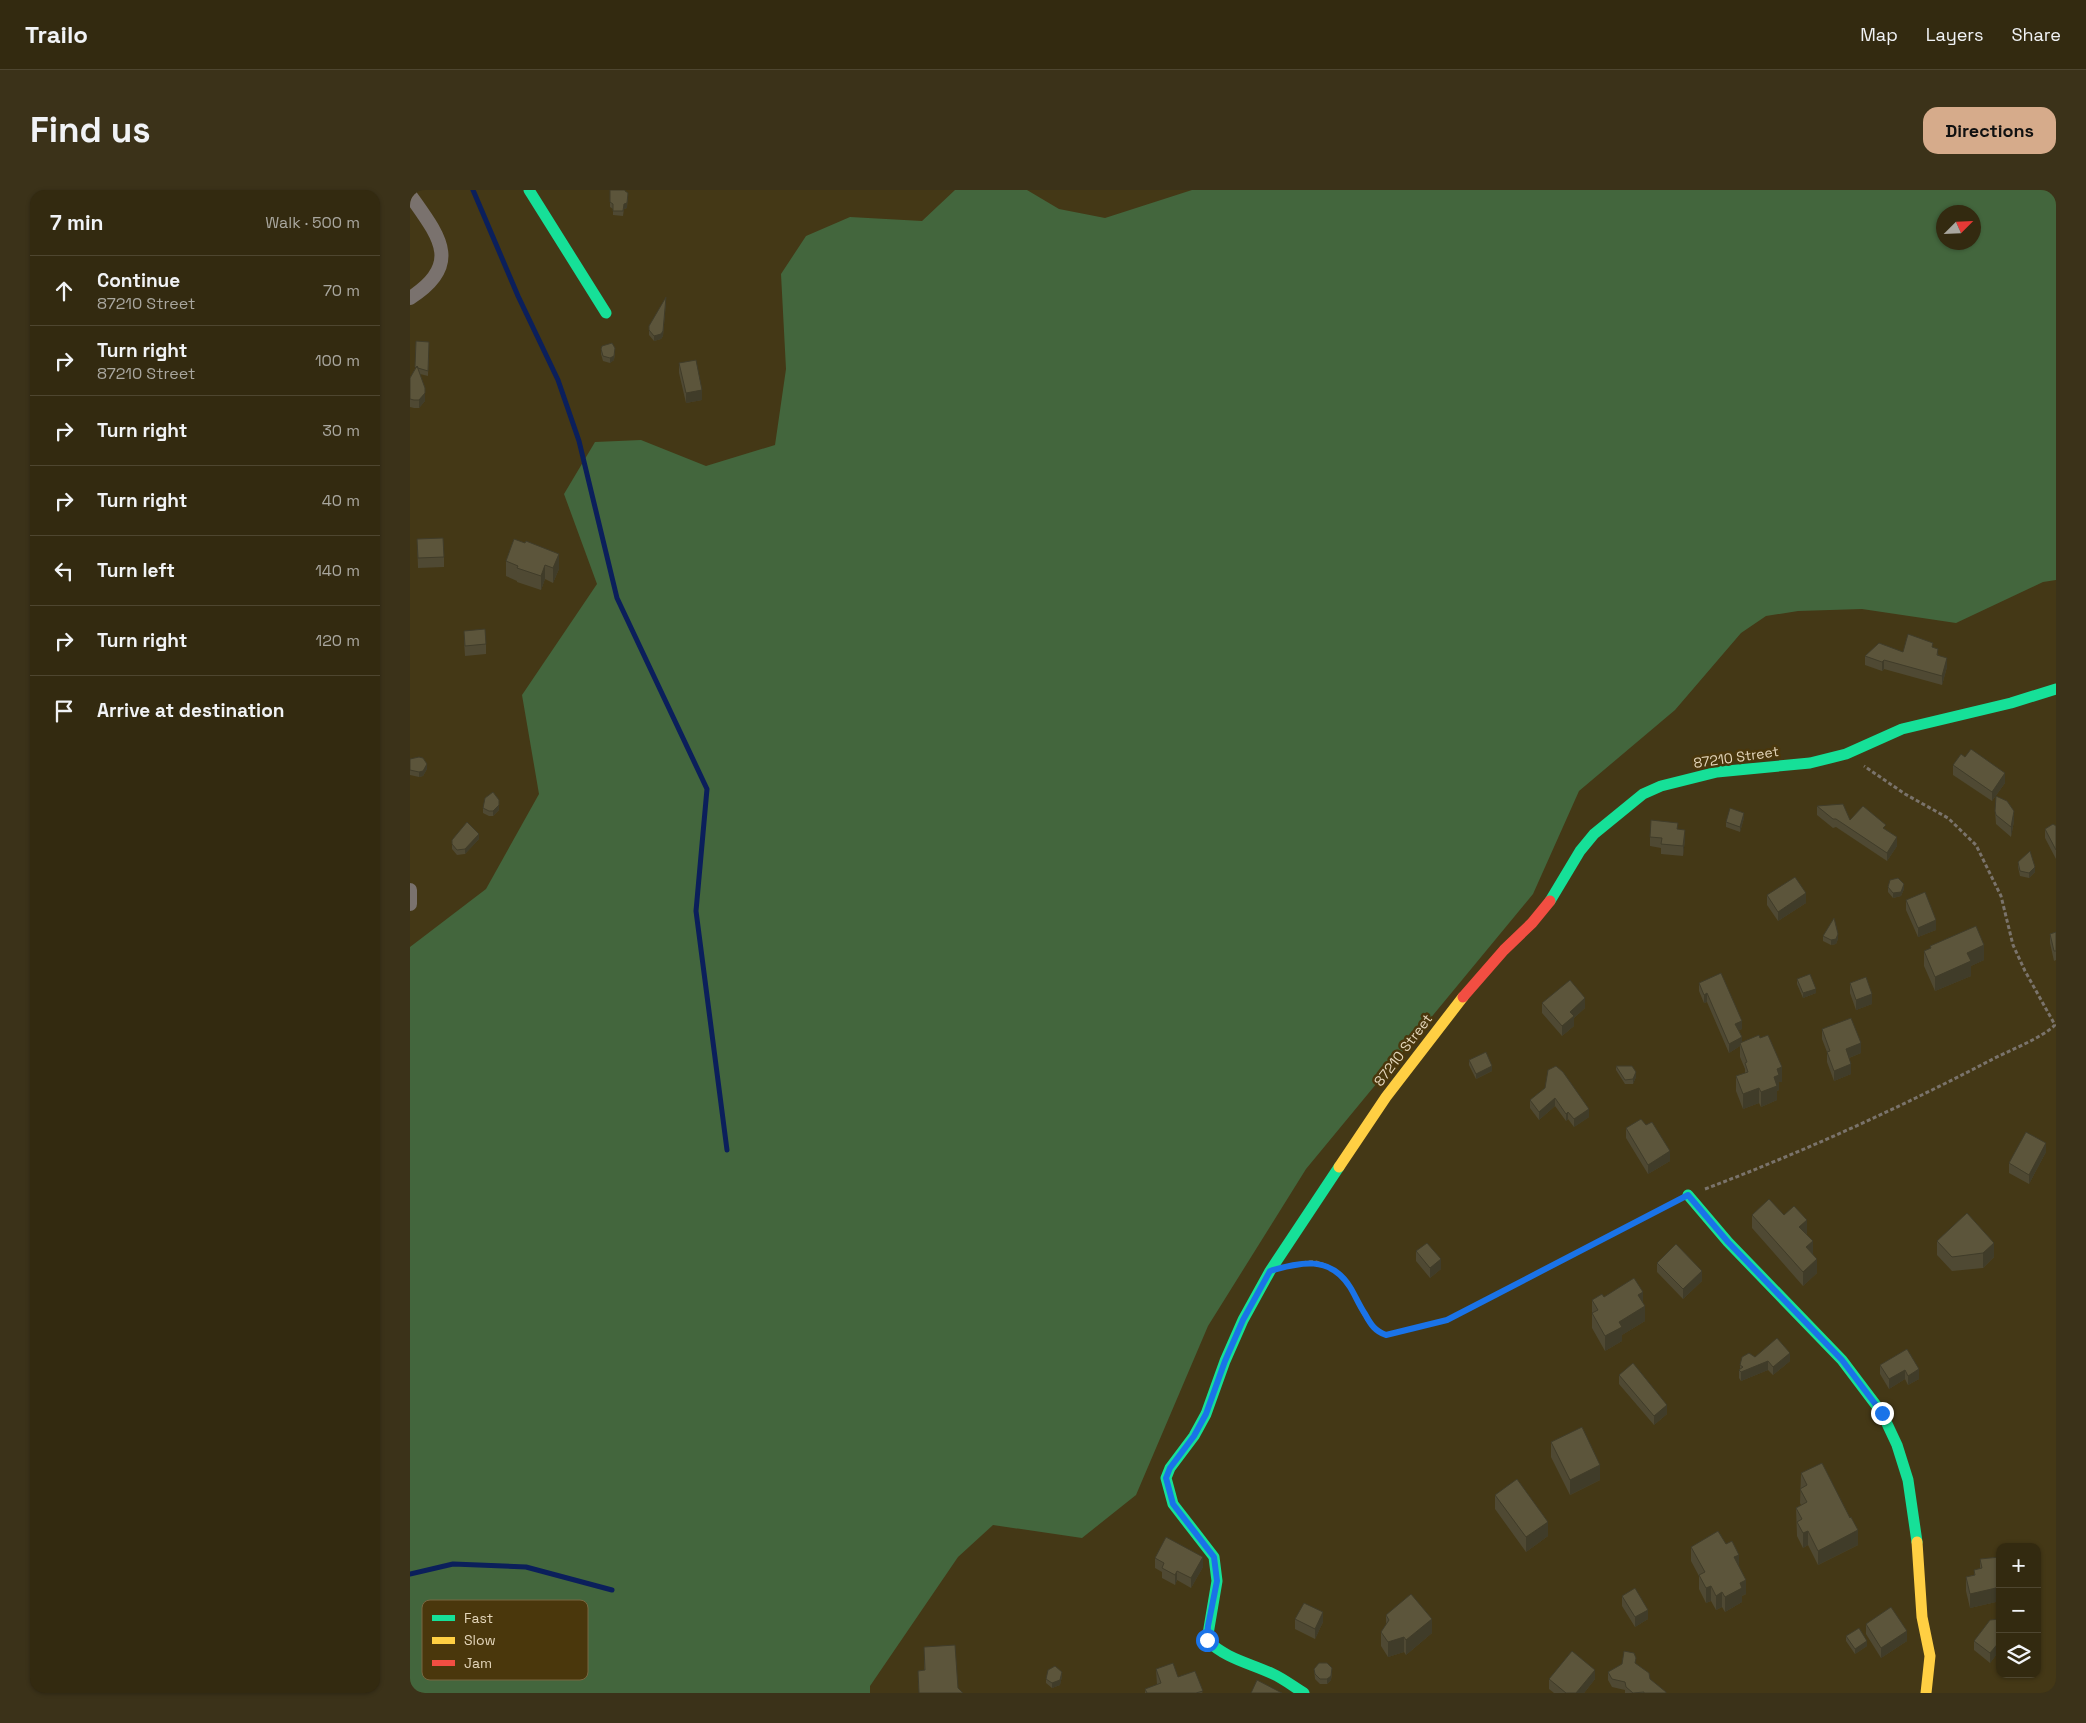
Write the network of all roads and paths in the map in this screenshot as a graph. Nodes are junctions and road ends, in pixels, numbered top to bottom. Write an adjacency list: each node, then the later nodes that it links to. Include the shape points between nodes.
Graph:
1 (529, 190): 4 (street)
2 (410, 195): 3 (street, via 437,234 442,261 433,280)
3 (410, 298)
4 (606, 314)
5 (2056, 689): 6 (street, 87210 Street, via 1902,729)
6 (1846, 754): 9 (path, via 1905,794 1948,818 1976,845 2001,896 2013,945); 11 (street, 87210 Street, via 1810,763 1717,772 1661,786 1643,794 1614,816 1580,851 1552,898 1532,923 1450,1012 1386,1097)
7 (410, 890): 8 (street)
8 (410, 904)
9 (2056, 1025): 10 (path, via 2047,1034 1916,1100 1783,1159)
10 (1688, 1195): 11 (path, via 1447,1320 1386,1335 1371,1325 1350,1286 1330,1268 1315,1262); 13 (street, via 1728,1242 1842,1360 1882,1413 1908,1480 1916,1526 1922,1618 1930,1656)
11 (1270, 1271): 12 (street, 87210 Street, via 1239,1328 1206,1414 1166,1478 1173,1504 1214,1557 1217,1581 1207,1640 1225,1656 1273,1674)
12 (1304, 1693)
13 (1926, 1693)

